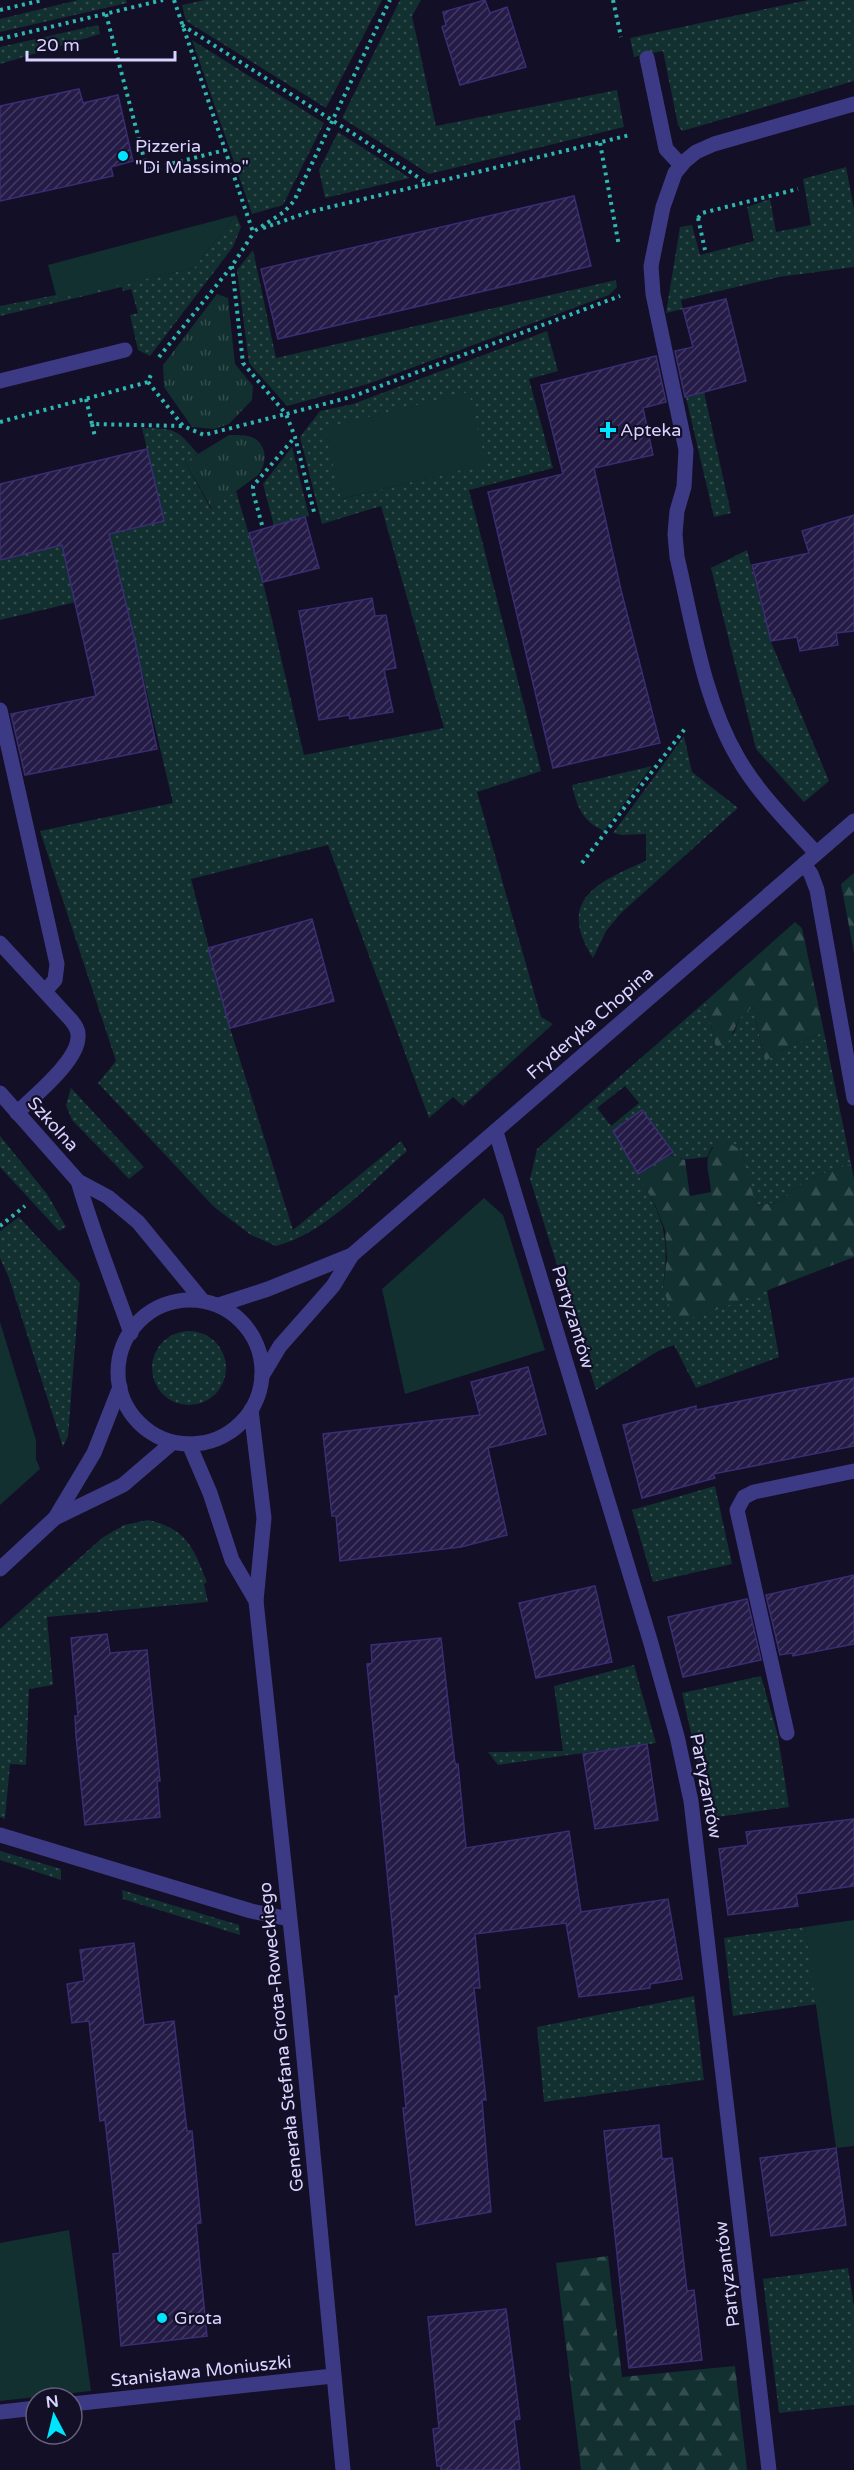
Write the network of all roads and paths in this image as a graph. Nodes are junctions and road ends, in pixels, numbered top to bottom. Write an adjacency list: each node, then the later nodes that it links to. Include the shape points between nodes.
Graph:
1 (43, 0): 5 (path)
2 (163, 0): 6 (path)
3 (174, 0): 7 (path)
4 (390, 0): 11 (path)
5 (0, 10)
6 (106, 14): 8 (path); 14 (path, via 147,170)
7 (182, 25): 11 (path); 14 (path)
8 (0, 39)
9 (647, 58): 15 (street, via 666,149)
10 (854, 104): 15 (street, via 714,144)
11 (332, 121): 16 (path); 20 (path, via 294,201)
12 (640, 133): 13 (path)
13 (600, 142): 16 (path); 21 (path)
14 (225, 150): 20 (path)
15 (681, 165): 40 (street, via 669,186 651,267 652,294 686,450 675,534 677,557 711,699 723,729 752,780)
16 (428, 184): 20 (path, via 309,212)
17 (798, 189): 18 (path, via 702,213)
18 (698, 218): 19 (path); 22 (path)
19 (690, 220)
20 (253, 232): 23 (path)
21 (619, 248)
22 (705, 250)
23 (232, 266): 27 (path, via 160,355); 29 (path, via 243,363)
24 (627, 294): 29 (path, via 351,397)
25 (125, 350): 26 (street)
26 (0, 381)
27 (148, 382): 28 (path); 32 (path)
28 (86, 399): 30 (path); 31 (path)
29 (286, 414): 32 (path, via 204,435); 34 (path)
30 (0, 422)
31 (92, 424): 32 (path); 33 (path)
32 (183, 426)
33 (95, 437)
34 (295, 437): 35 (path); 36 (path, via 253,486)
35 (314, 512)
36 (262, 525)
37 (0, 710): 44 (street, via 57,964 55,980)
38 (682, 732): 41 (path)
39 (854, 821): 40 (street, Fryderyka Chopina)
40 (816, 853): 42 (street, Fryderyka Chopina)
41 (582, 863)
42 (804, 864): 46 (street, via 817,890); 48 (street, Fryderyka Chopina)
43 (0, 943): 44 (street)
44 (45, 991): 47 (street, via 77,1028 78,1037 65,1065)
45 (0, 1093): 47 (street, Szkolna)
46 (854, 1098)
47 (18, 1113): 49 (street, Szkolna)
48 (496, 1132): 52 (street, Fryderyka Chopina); 73 (street, Partyzantów, via 650,1640 691,1801)
49 (78, 1181): 53 (street, via 126,1210); 55 (street, via 94,1238)
50 (25, 1206): 51 (path)
51 (0, 1226)
52 (352, 1255): 54 (street); 56 (street, via 333,1286 280,1346)
53 (202, 1300): 54 (street); 55 (street, via 167,1304 137,1324)
54 (219, 1305): 56 (street, via 250,1332 260,1353)
55 (131, 1333): 57 (street, via 119,1358)
56 (262, 1376): 58 (street)
57 (120, 1387): 59 (street, via 131,1413 143,1427); 62 (street, via 94,1453)
58 (251, 1410): 60 (street, via 229,1433 215,1440); 64 (street, via 264,1518)
59 (172, 1443): 60 (street); 62 (street, via 123,1485)
60 (189, 1444): 64 (street, via 232,1560)
61 (854, 1471): 65 (street, via 754,1492 744,1497 737,1510)
62 (55, 1518): 63 (street)
63 (0, 1569)
64 (256, 1601): 67 (street, Generała Stefana Grota-Roweckiego)
65 (787, 1733)
66 (0, 1835): 67 (street)
67 (289, 1919): 68 (street, Generała Stefana Grota-Roweckiego)
68 (333, 2376): 69 (street, Stanisława Moniuszki); 72 (street, Generała Stefana Grota-Roweckiego)
69 (84, 2403)
70 (24, 2409): 71 (street)
71 (0, 2412)
72 (343, 2470)
73 (770, 2470)

